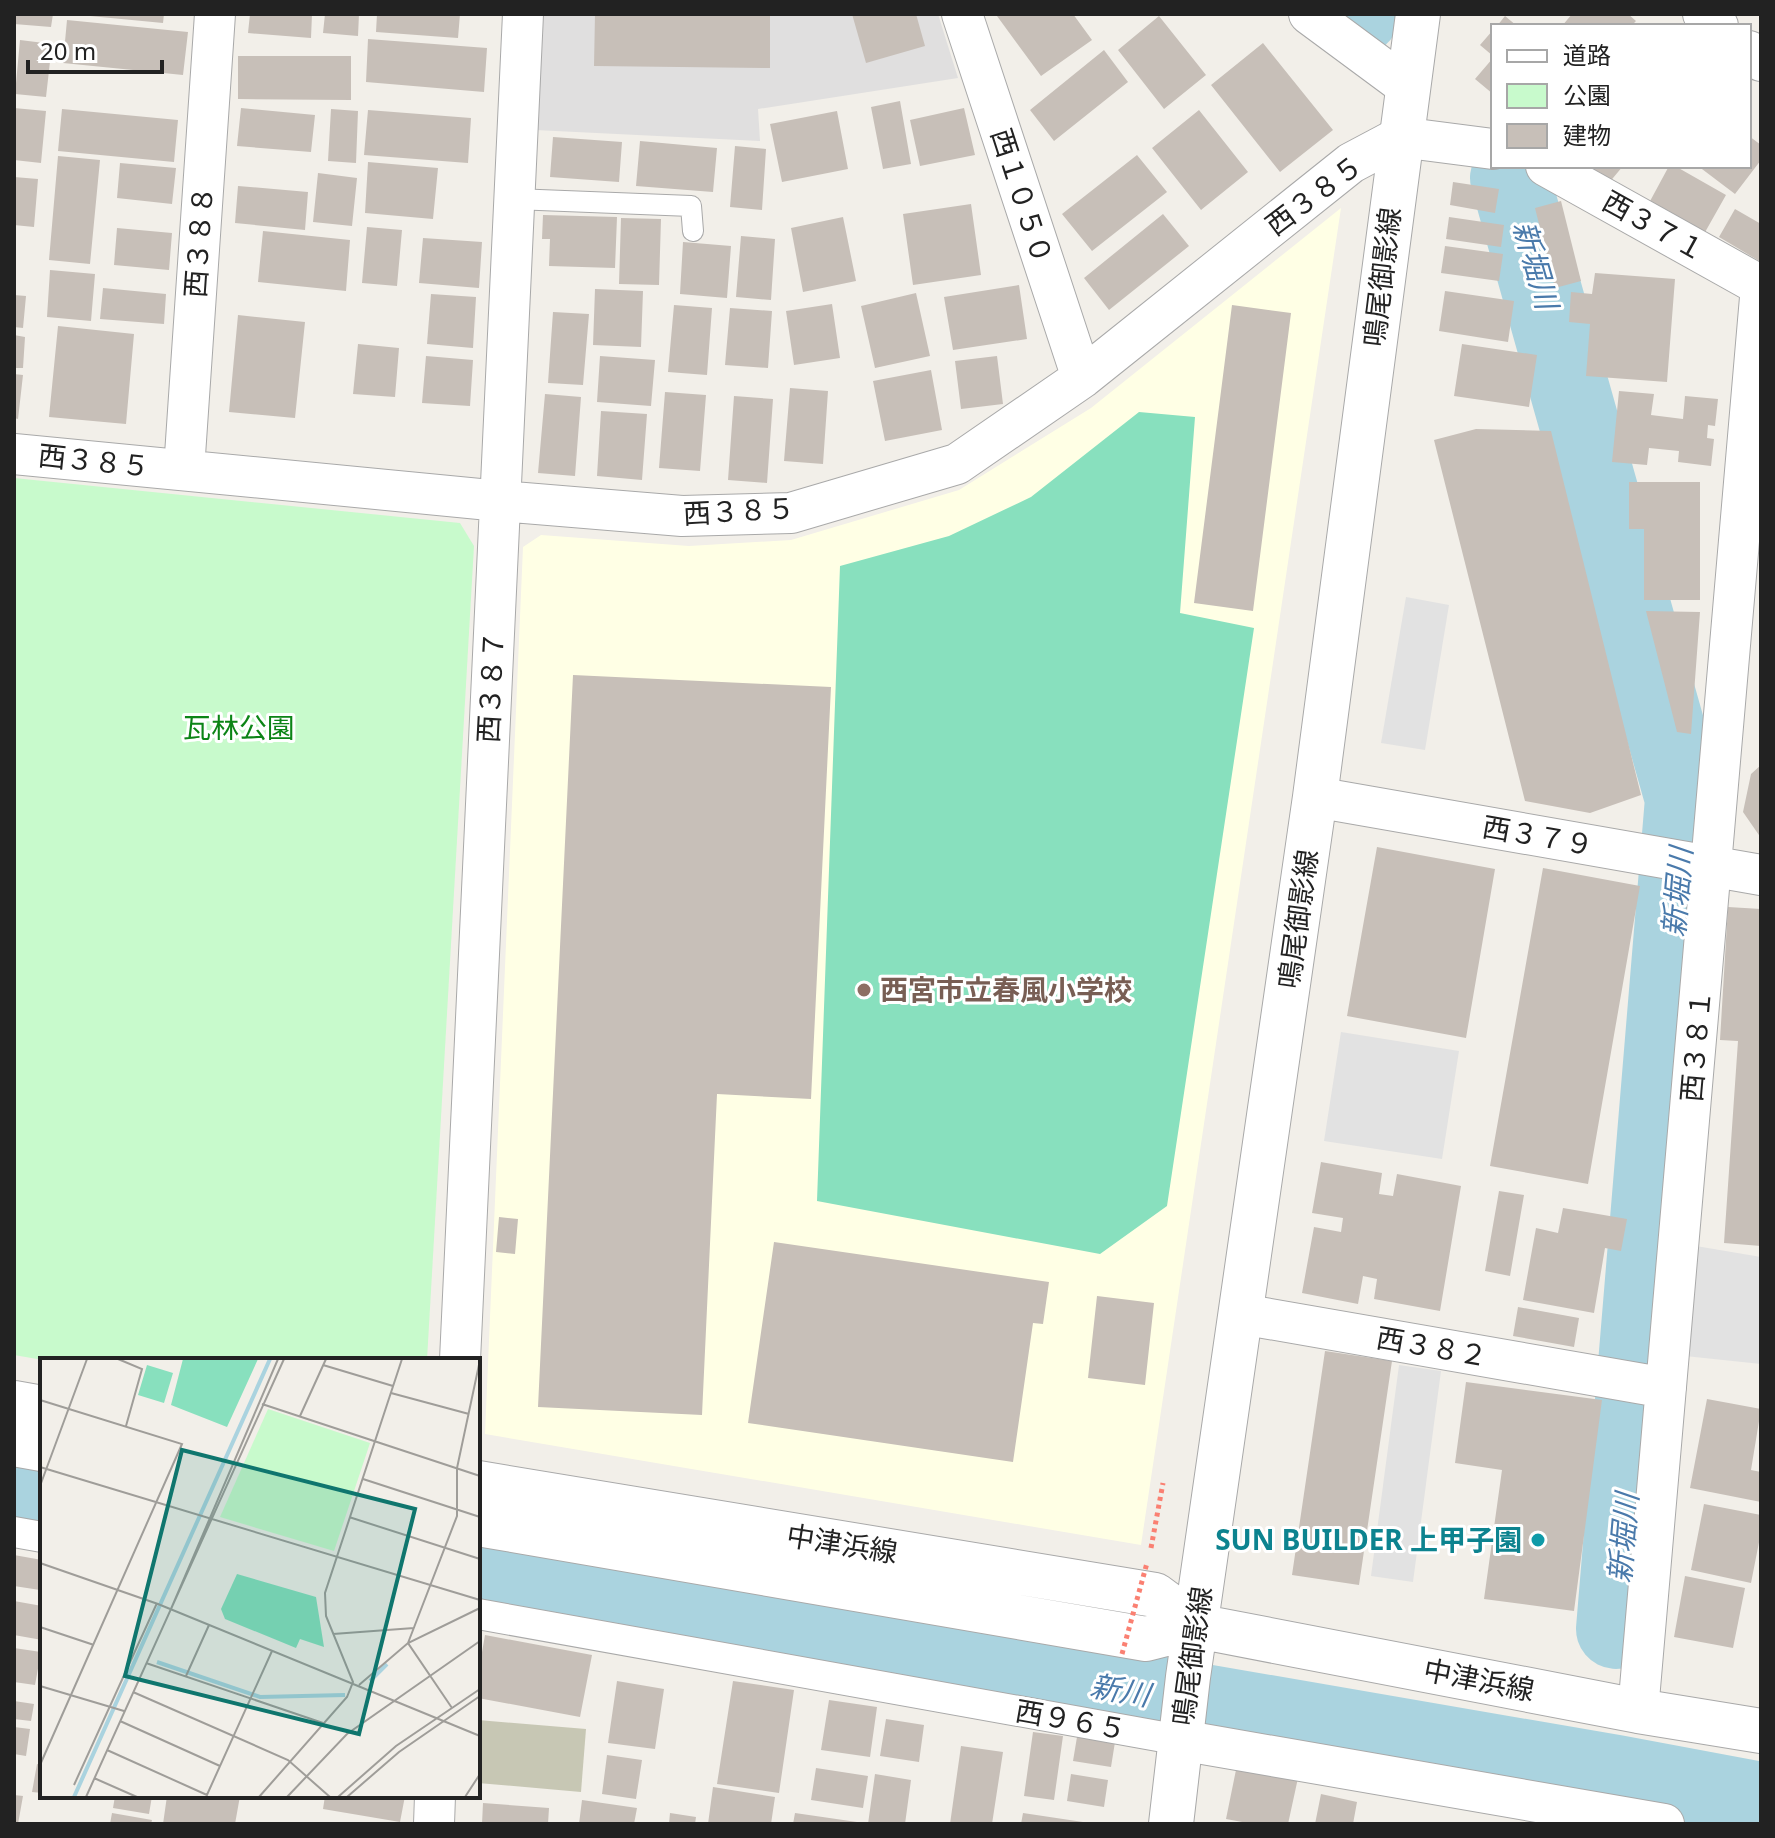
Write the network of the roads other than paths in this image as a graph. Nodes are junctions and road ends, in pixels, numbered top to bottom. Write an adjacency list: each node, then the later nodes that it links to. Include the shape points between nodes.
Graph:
1 (215, 14): 15 (street, 西３８８)
2 (523, 14): 10 (street, 西３８７)
3 (962, 14): 13 (street, 西１０５０)
4 (1309, 14): 6 (street)
5 (1418, 14): 6 (street, 鳴尾御影線)
6 (1409, 88): 7 (street, 鳴尾御影線)
7 (1400, 137): 8 (street); 13 (street, 西３８５, via 1351,163); 17 (street, 鳴尾御影線)
8 (1491, 149)
9 (1550, 168): 12 (street, 西３７１)
10 (514, 199): 11 (lane, via 691,206); 16 (street, 西３８７)
11 (693, 231)
12 (1761, 286): 18 (street, 西３８１)
13 (1082, 378): 16 (street, 西３８５, via 957,464 791,513 682,516)
14 (14, 454): 15 (street, 西３８５)
15 (184, 470): 16 (street, 西３８５)
16 (500, 501): 21 (street, 西３８７)
17 (1315, 797): 18 (street, 西３７９); 20 (street, 鳴尾御影線)
18 (1685, 861): 19 (street, 西３７９); 22 (street, 西３８１)
19 (1761, 875)
20 (1241, 1314): 22 (street, 西３８２); 32 (street, 鳴尾御影線)
21 (460, 1358)
22 (1648, 1385): 33 (street, 西３８１)
23 (14, 1403): 24 (street)
24 (40, 1408)
25 (14, 1444): 26 (street)
26 (40, 1449)
27 (480, 1483): 32 (street, 中津浜線, via 1155,1595)
28 (480, 1524): 32 (street, 中津浜線, via 1146,1639)
29 (14, 1532): 30 (street)
30 (40, 1537)
31 (480, 1614): 35 (street, 西９６５)
32 (1197, 1626): 33 (street, 中津浜線); 35 (street, 鳴尾御影線)
33 (1638, 1711): 34 (street, 中津浜線)
34 (1761, 1731)
35 (1180, 1733): 38 (street, 鳴尾御影線); 39 (street, 西９６５)
36 (435, 1798): 37 (street)
37 (434, 1824)
38 (1171, 1824)
39 (1664, 1824)

